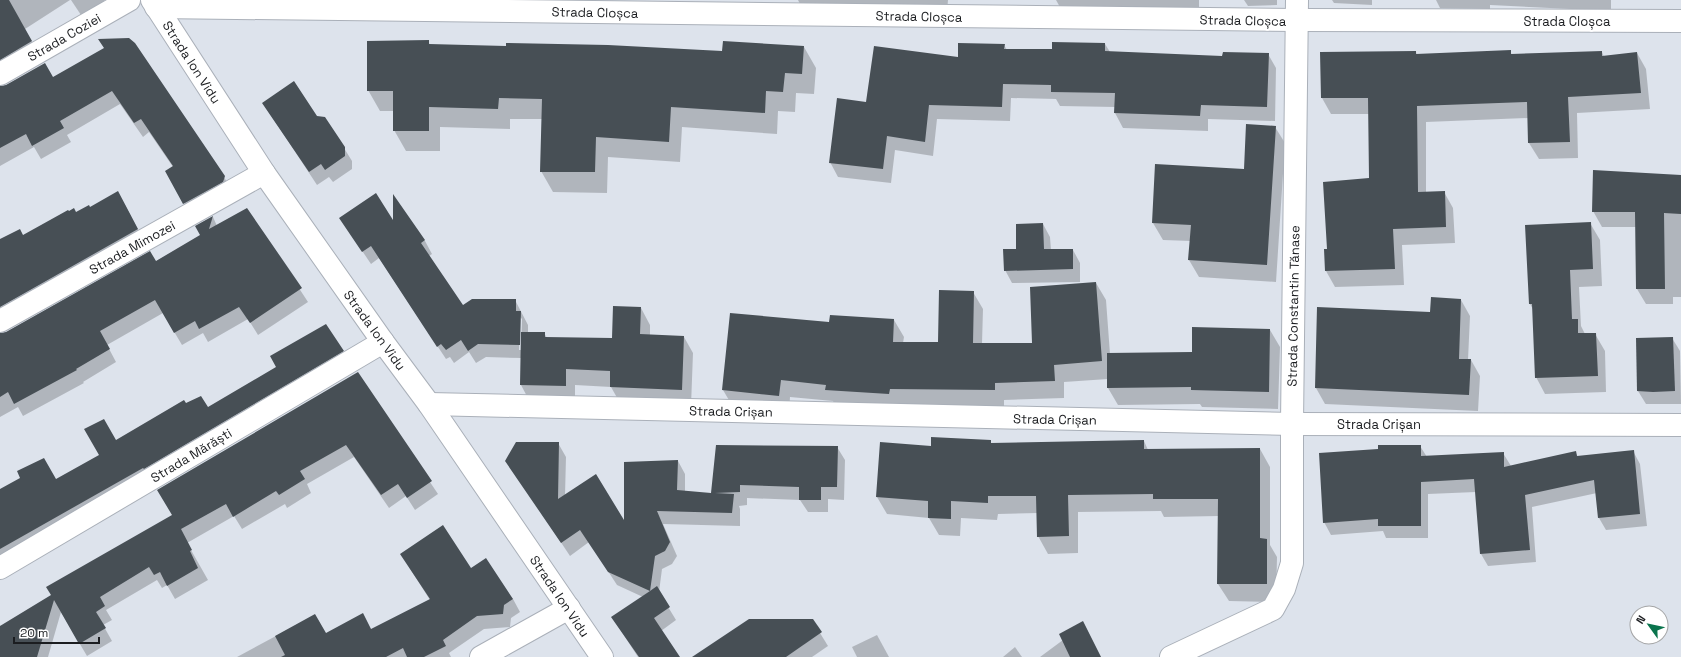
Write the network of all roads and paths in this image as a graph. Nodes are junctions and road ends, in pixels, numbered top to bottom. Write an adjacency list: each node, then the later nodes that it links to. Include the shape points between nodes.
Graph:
1 (129, 0): 5 (street, Strada Coziei)
2 (154, 4): 3 (street, Strada Cloșca); 6 (street, Strada Ion Vidu)
3 (1297, 10): 4 (street, Strada Cloșca); 10 (street, Strada Constantin Tănase)
4 (1681, 21)
5 (0, 74)
6 (264, 173): 7 (street, Strada Mimozei); 8 (street, Strada Ion Vidu)
7 (0, 322)
8 (383, 342): 9 (street, Strada Ion Vidu); 12 (street, Strada Mărăști)
9 (429, 404): 10 (street, Strada Crișan); 13 (street, Strada Ion Vidu)
10 (1292, 424): 11 (street, Strada Crișan); 16 (street, Strada Constantin Tănase, via 1292,563 1284,589 1273,609)
11 (1681, 425)
12 (0, 568)
13 (569, 608): 14 (street); 15 (street, Strada Ion Vidu)
14 (481, 657)
15 (602, 657)
16 (1171, 657)

